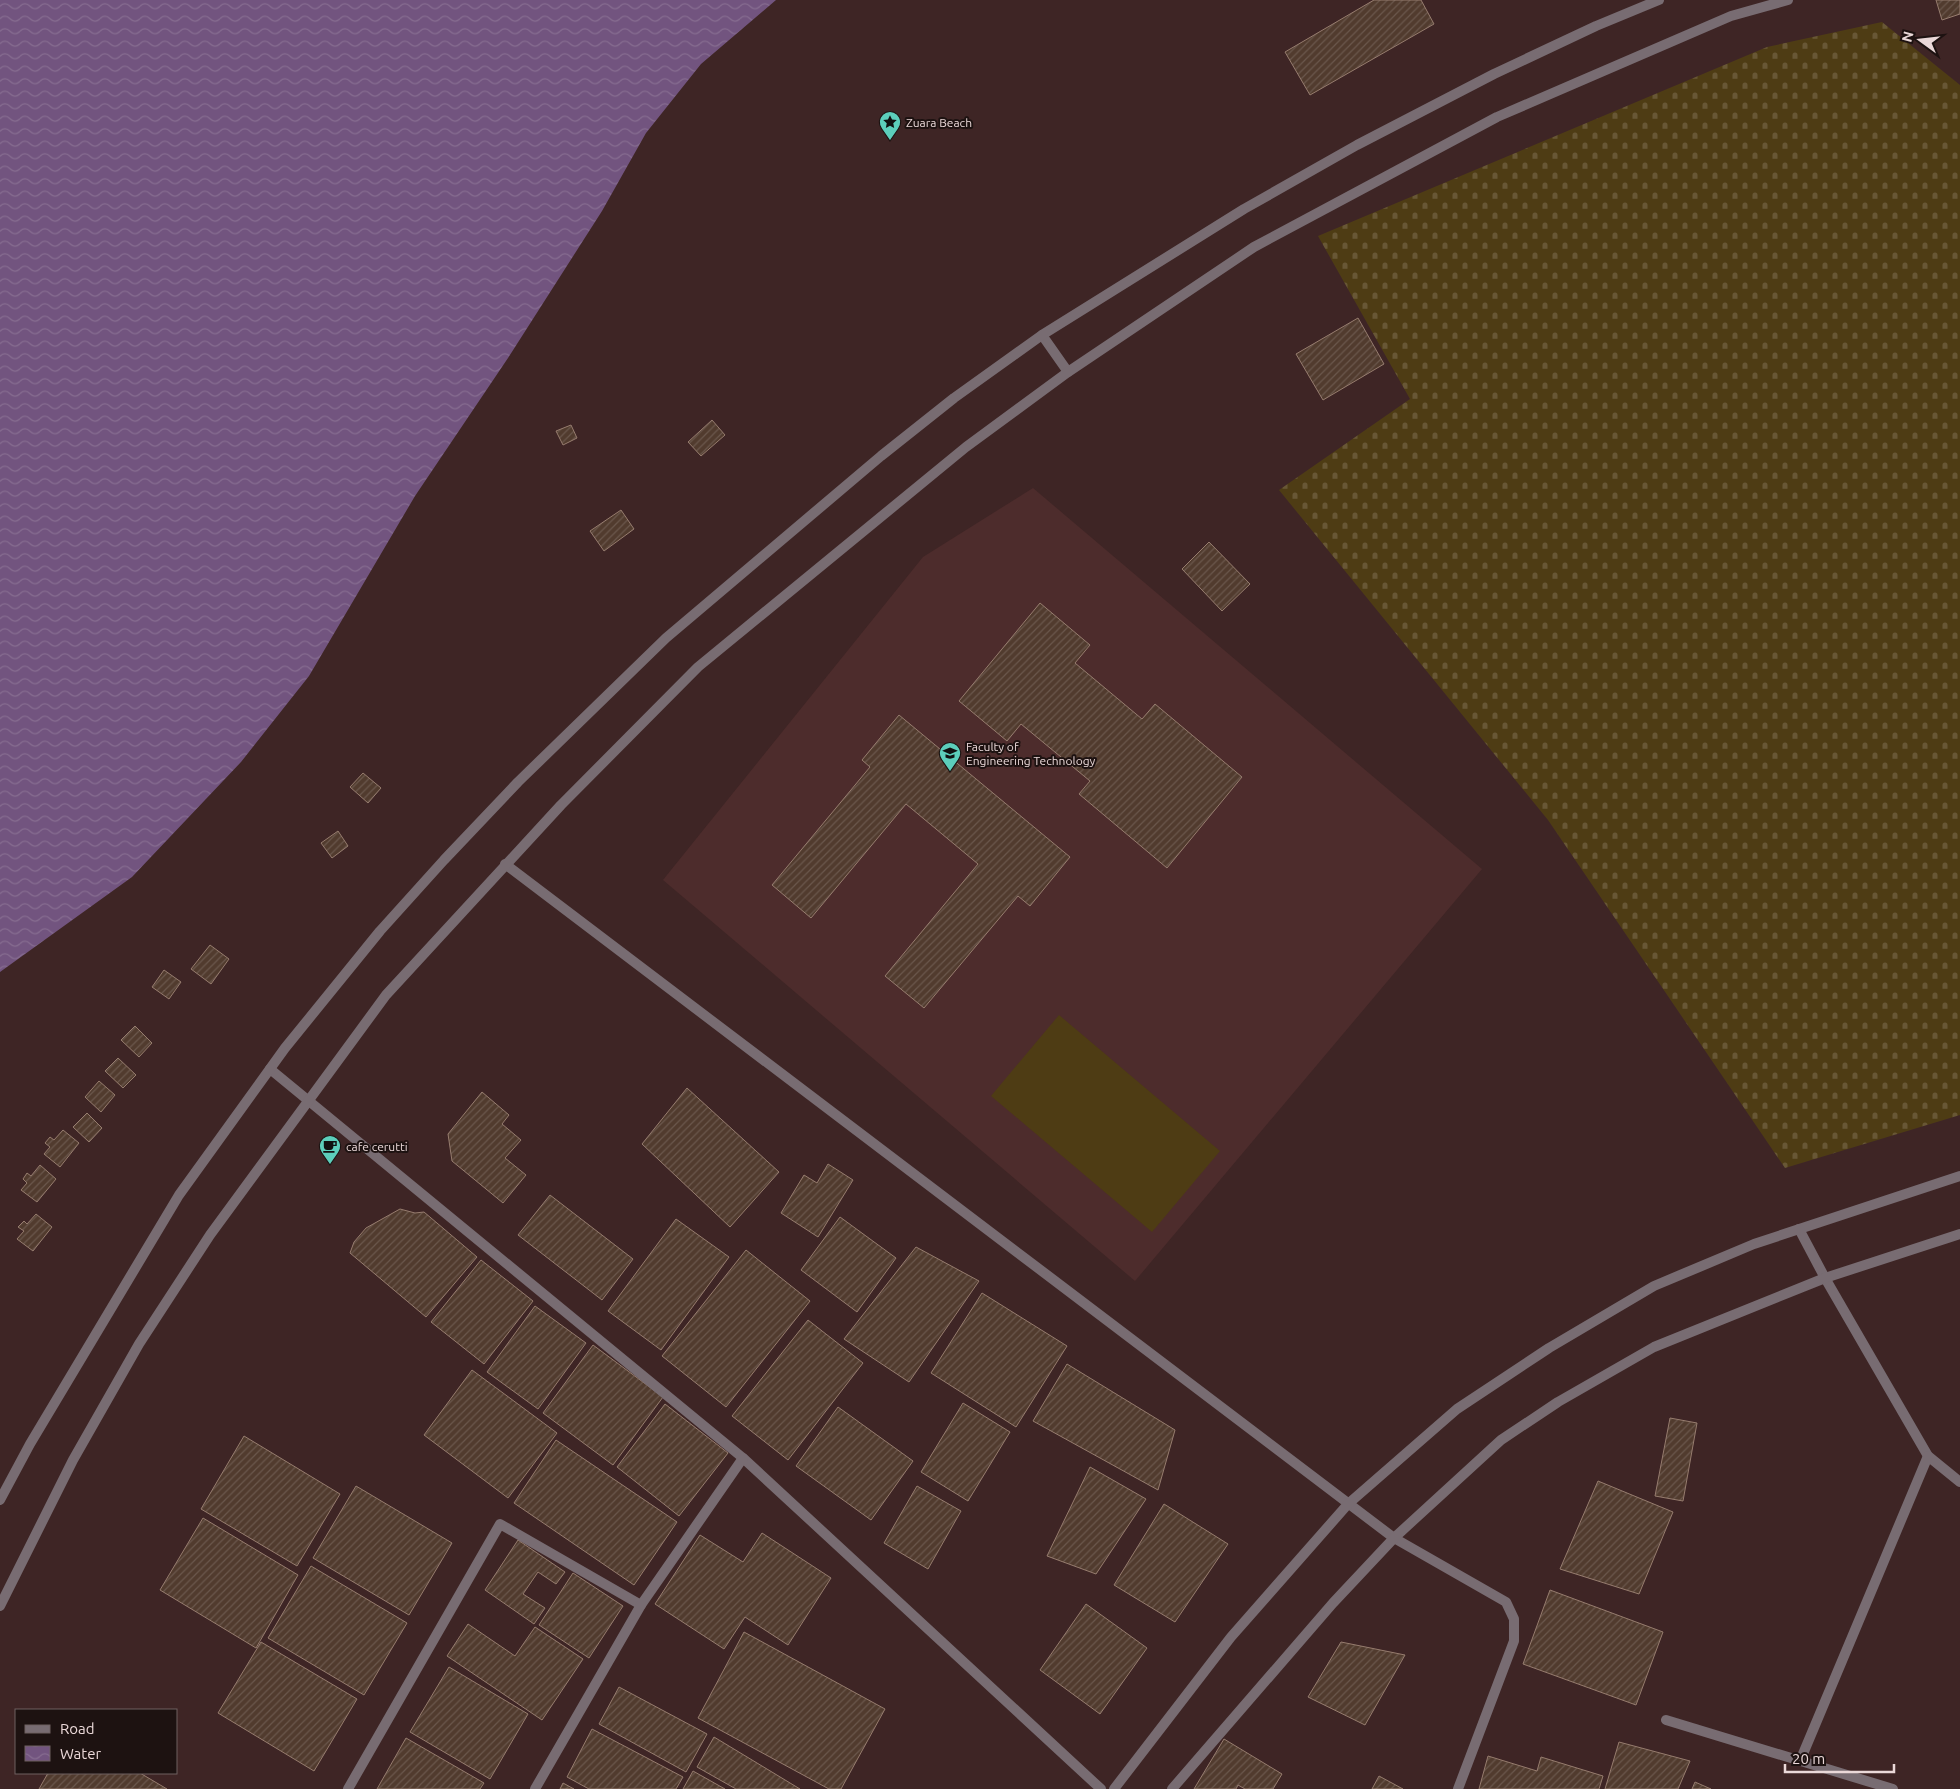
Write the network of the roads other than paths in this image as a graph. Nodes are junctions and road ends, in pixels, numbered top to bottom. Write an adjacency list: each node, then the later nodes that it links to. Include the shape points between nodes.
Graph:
1 (1659, 0): 3 (street, via 1502,70 1358,145 1244,209)
2 (1788, 0): 4 (street, via 1731,16 1497,117 1254,247)
3 (1042, 334): 4 (street); 6 (street, via 888,451 666,638 518,782 444,860 380,930)
4 (1068, 372): 5 (street, via 966,447 698,667)
5 (505, 864): 7 (street, via 386,996); 16 (street)
6 (270, 1069): 7 (street); 15 (street, via 179,1196 30,1444)
7 (308, 1101): 13 (street); 19 (street, via 210,1235 139,1344 73,1460)
8 (1960, 1176): 9 (street)
9 (1799, 1230): 11 (street); 16 (street, via 1754,1244 1654,1286 1549,1348 1457,1409)
10 (1960, 1234): 11 (street)
11 (1825, 1278): 12 (street); 17 (street, via 1654,1347 1580,1389 1501,1440)
12 (1928, 1456): 14 (street); 21 (street)
13 (743, 1458): 18 (street); 24 (street)
14 (1960, 1482)
15 (0, 1500)
16 (1348, 1504): 17 (street); 25 (street, via 1231,1637)
17 (1394, 1538): 26 (street, via 1333,1603); 27 (street, via 1506,1602 1514,1619 1514,1641)
18 (641, 1605): 22 (street, via 500,1524); 23 (street)
19 (0, 1606)
20 (1666, 1720): 21 (street)
21 (1800, 1761): 28 (street)
22 (348, 1789)
23 (535, 1789)
24 (1101, 1789)
25 (1114, 1789)
26 (1172, 1789)
27 (1458, 1789)
28 (1892, 1789)

